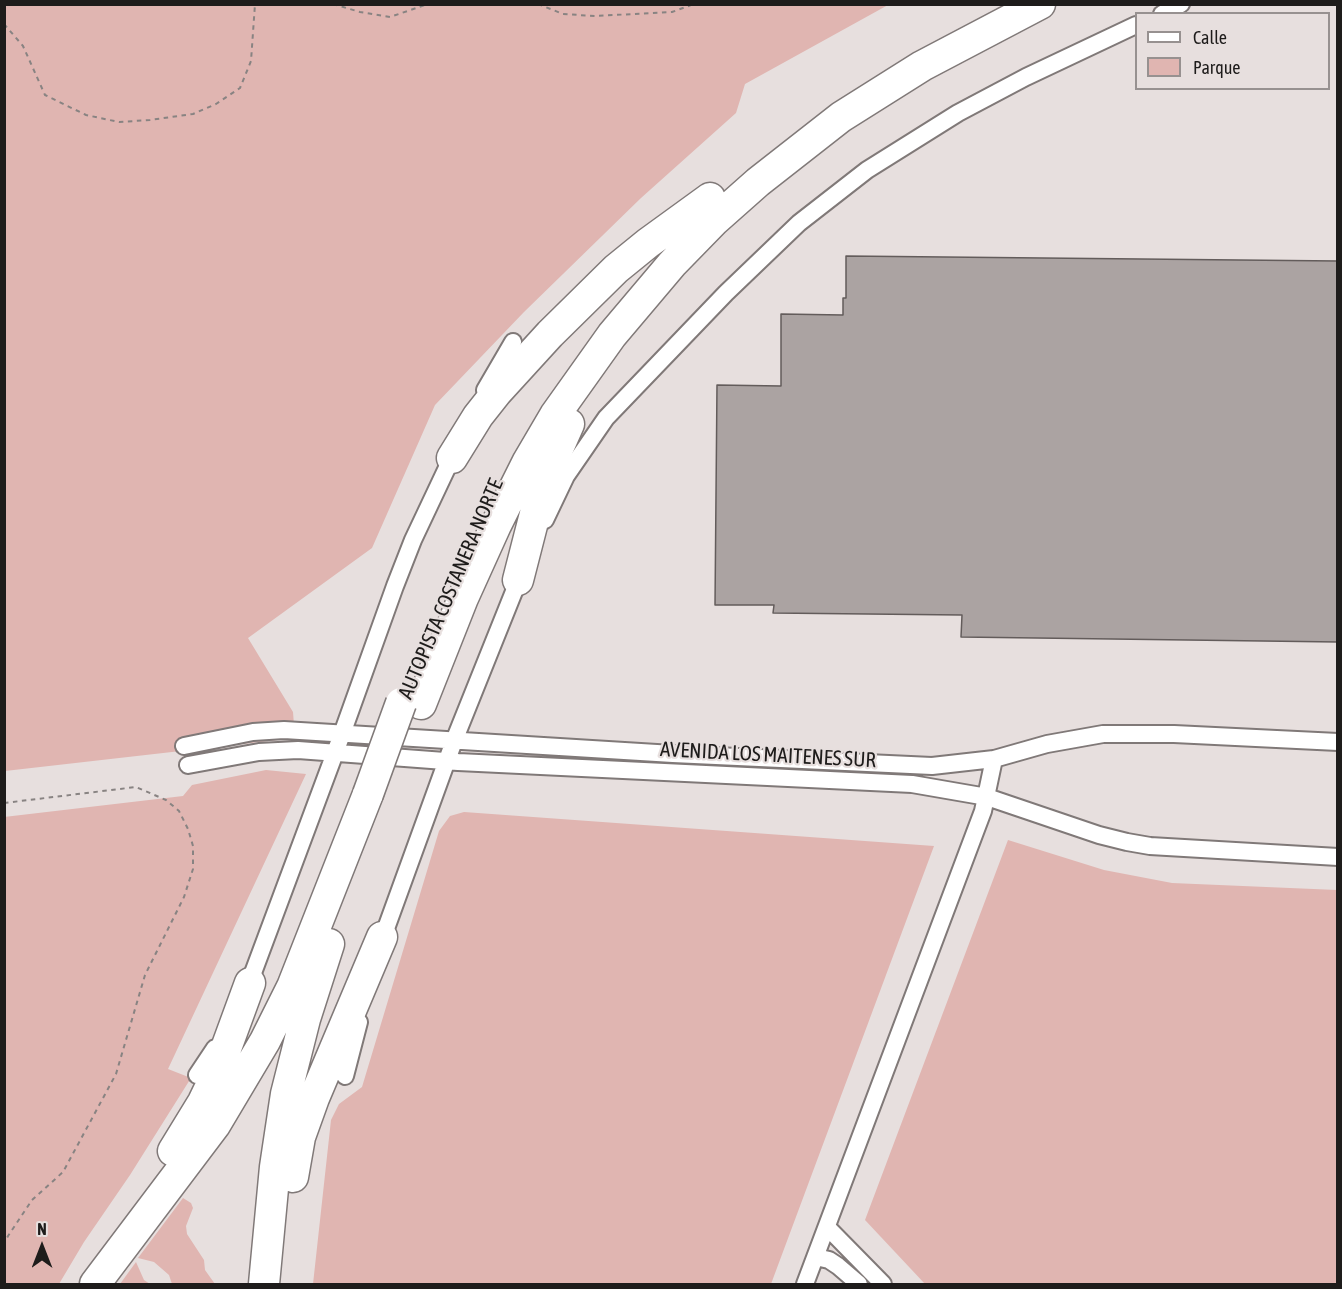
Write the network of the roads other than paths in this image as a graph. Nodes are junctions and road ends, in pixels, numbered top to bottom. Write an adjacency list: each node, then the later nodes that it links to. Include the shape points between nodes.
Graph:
1 (999, 4): 6 (highway, AUTOPISTA COSTANERA NORTE, via 916,48 836,98)
2 (1040, 4): 7 (highway, AUTOPISTA COSTANERA NORTE, via 922,66 841,117 758,182)
3 (1181, 4): 4 (street)
4 (1166, 12)
5 (1135, 27): 10 (street, via 958,113 867,170 799,223 606,418 566,476)
6 (710, 198): 9 (highway, via 616,269 550,334 497,392); 11 (highway, AUTOPISTA COSTANERA NORTE, via 621,293 532,417 462,552)
7 (672, 264): 10 (highway, via 599,370 561,440 538,502); 11 (highway, AUTOPISTA COSTANERA NORTE, via 594,359 528,461)
8 (513, 342): 9 (street)
9 (452, 458): 12 (street, via 413,540)
10 (518, 580): 13 (street)
11 (411, 704): 22 (highway, AUTOPISTA COSTANERA NORTE)
12 (342, 734): 13 (street); 15 (street, via 271,730); 16 (street)
13 (454, 741): 17 (street); 19 (street)
14 (1338, 742): 18 (street, via 1103,734)
15 (184, 746)
16 (335, 753): 19 (street, AVENIDA LOS MAITENES SUR); 20 (street, AVENIDA LOS MAITENES SUR, via 278,750); 26 (street)
17 (673, 754): 18 (street, via 932,765); 21 (street)
18 (994, 759): 23 (street)
19 (446, 761): 21 (street, AVENIDA LOS MAITENES SUR); 25 (street)
20 (188, 765)
21 (671, 773): 23 (street, AVENIDA LOS MAITENES SUR, via 912,784)
22 (378, 794): 32 (highway, AUTOPISTA COSTANERA NORTE, via 265,1041 209,1133); 33 (highway, AUTOPISTA COSTANERA NORTE, via 297,1047 275,1167)
23 (987, 797): 24 (street, AVENIDA LOS MAITENES SUR, via 1127,842); 29 (street)
24 (1338, 857)
25 (382, 937): 28 (street); 34 (highway, via 300,1137)
26 (250, 982): 27 (street); 31 (highway, via 225,1055 203,1102)
27 (197, 1075)
28 (345, 1076)
29 (827, 1227): 30 (street); 37 (street)
30 (816, 1257): 35 (street); 36 (street, via 838,1266)
31 (84, 1284)
32 (95, 1284)
33 (264, 1284)
34 (282, 1284)
35 (805, 1284)
36 (859, 1284)
37 (883, 1284)

